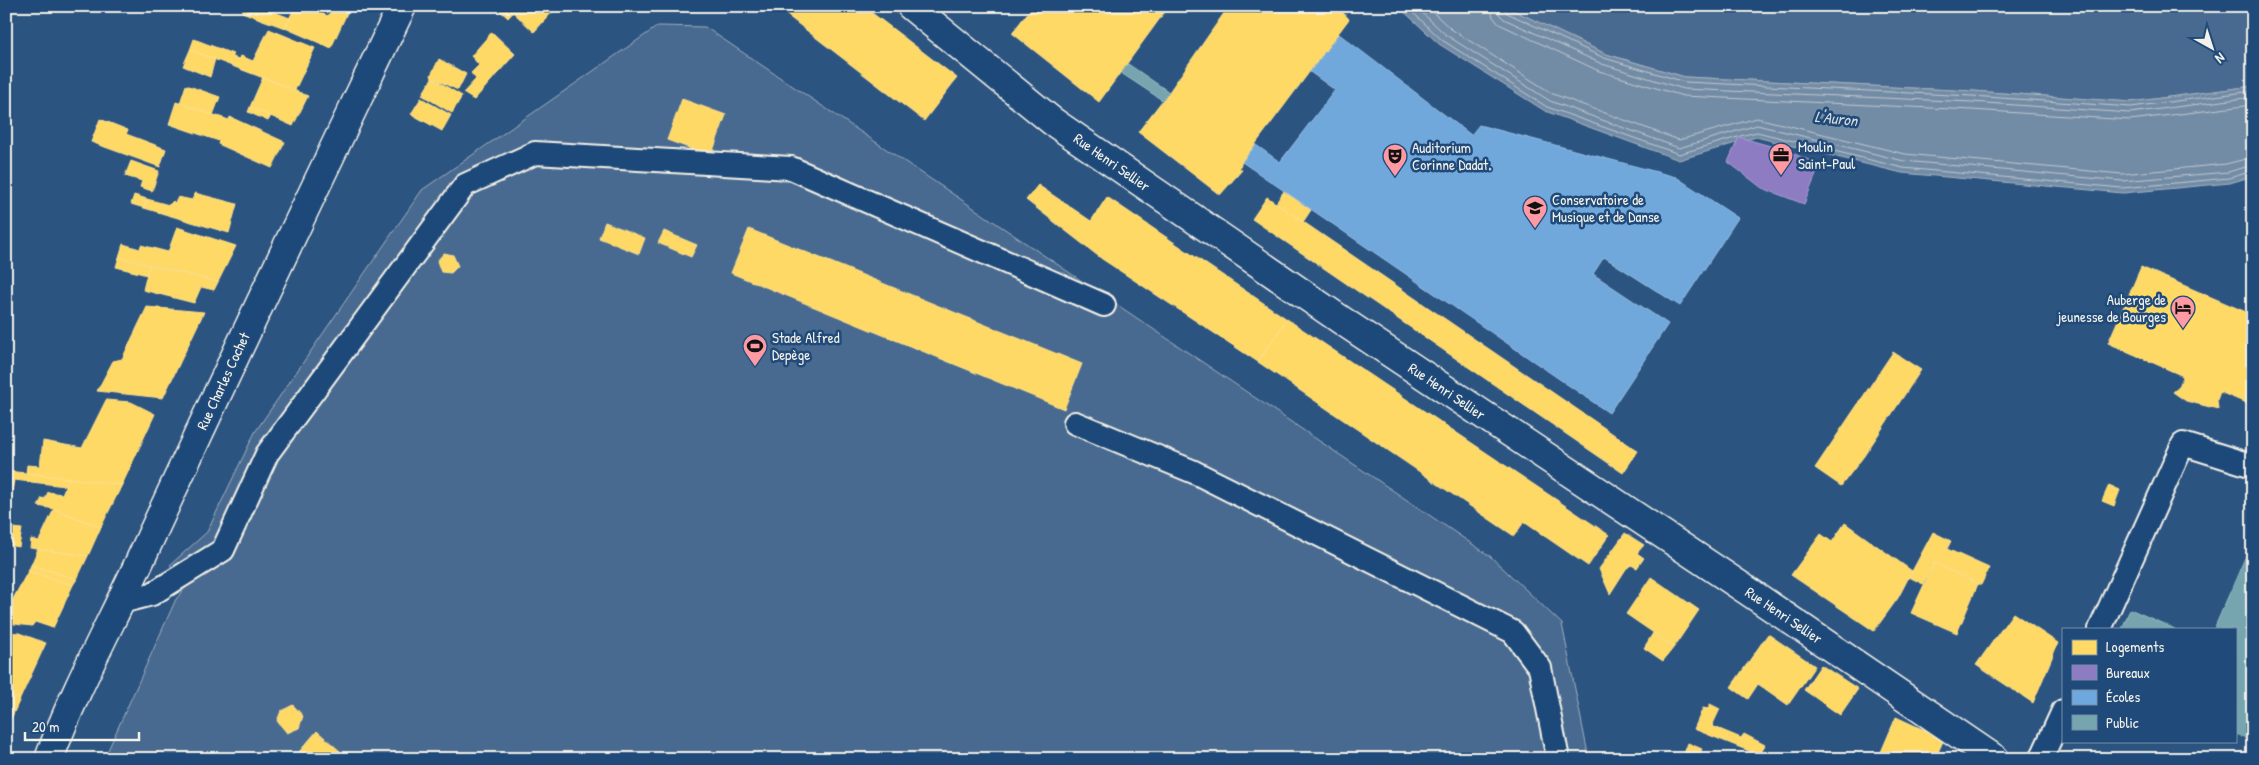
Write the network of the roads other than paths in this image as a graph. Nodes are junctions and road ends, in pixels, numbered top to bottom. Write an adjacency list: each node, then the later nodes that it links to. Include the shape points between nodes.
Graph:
1 (402, 6): 6 (street, Rue Charles Cochet)
2 (911, 6): 9 (street, Rue Henri Sellier, via 1052,121 1344,322 1748,591)
3 (1104, 305): 6 (lane, via 790,168 535,153 465,185 267,454 223,550 152,594)
4 (1075, 424): 11 (lane, via 1194,472 1513,632 1540,668)
5 (2253, 466): 7 (lane, via 2183,444)
6 (121, 602): 10 (street, Rue Charles Cochet, via 62,722)
7 (2100, 628)
8 (2062, 713): 12 (lane)
9 (1981, 755)
10 (49, 759)
11 (1558, 759)
12 (2041, 759)

